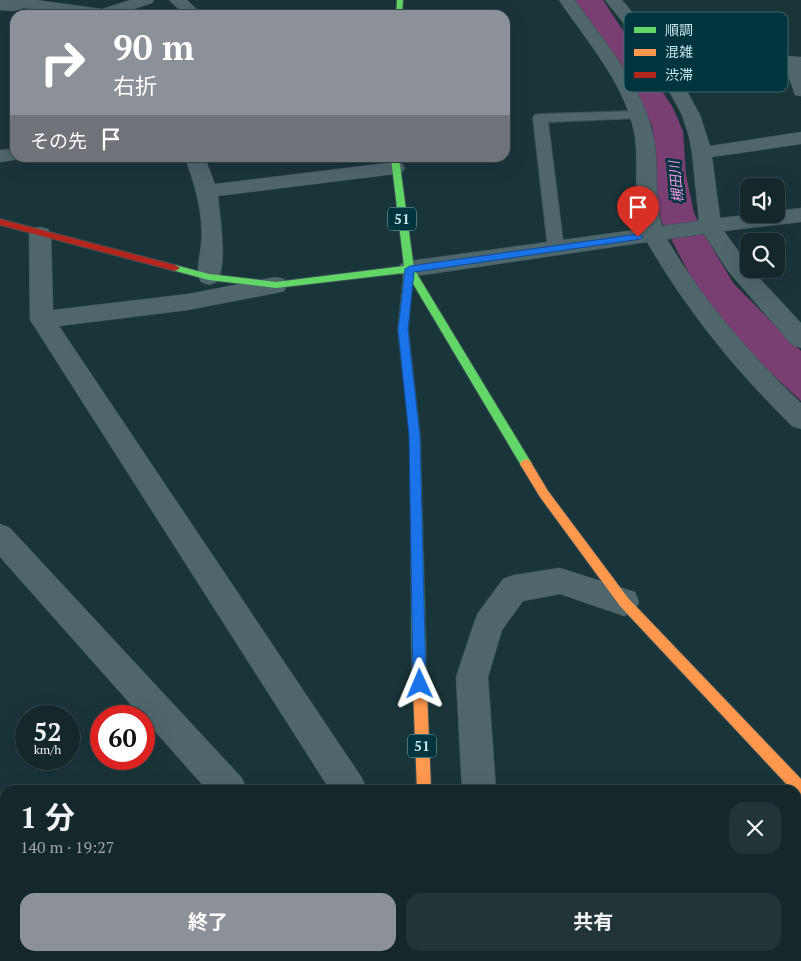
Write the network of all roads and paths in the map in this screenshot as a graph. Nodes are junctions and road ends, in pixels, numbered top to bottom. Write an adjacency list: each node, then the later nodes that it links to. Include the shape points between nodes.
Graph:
1 (146, 0): 7 (street)
2 (177, 0): 8 (street)
3 (567, 0): 11 (street)
4 (614, 0): 9 (street)
5 (0, 5): 6 (street, via 24,3)
6 (74, 10)
7 (115, 10)
8 (189, 10)
9 (624, 12)
10 (796, 62): 12 (street)
11 (624, 85)
12 (801, 91)
13 (627, 92): 15 (street)
14 (679, 92): 17 (street, via 699,137)
15 (637, 115): 25 (street); 26 (lane, via 540,118)
16 (801, 138): 17 (street)
17 (702, 153): 23 (street)
18 (196, 162): 20 (street)
19 (395, 163): 20 (street); 27 (street, 51)
20 (207, 191): 28 (street, via 212,241)
21 (801, 215): 23 (street)
22 (0, 222): 24 (street)
23 (710, 226): 25 (street); 31 (street, via 736,266)
24 (40, 234): 28 (street); 30 (street)
25 (655, 235): 26 (street); 32 (street, via 688,293 758,378)
26 (556, 249): 27 (street)
27 (410, 269): 29 (street); 34 (street, via 544,494); 37 (street, 51, via 403,330 415,436)
28 (209, 277): 29 (street)
29 (276, 285): 30 (street, via 188,302)
30 (42, 320): 36 (street)
31 (801, 339)
32 (801, 419)
33 (0, 537): 35 (street)
34 (624, 602): 38 (street, via 560,581 514,589 489,623 472,678); 39 (street)
35 (225, 785)
36 (347, 785)
37 (424, 785)
38 (479, 785)
39 (797, 785)

